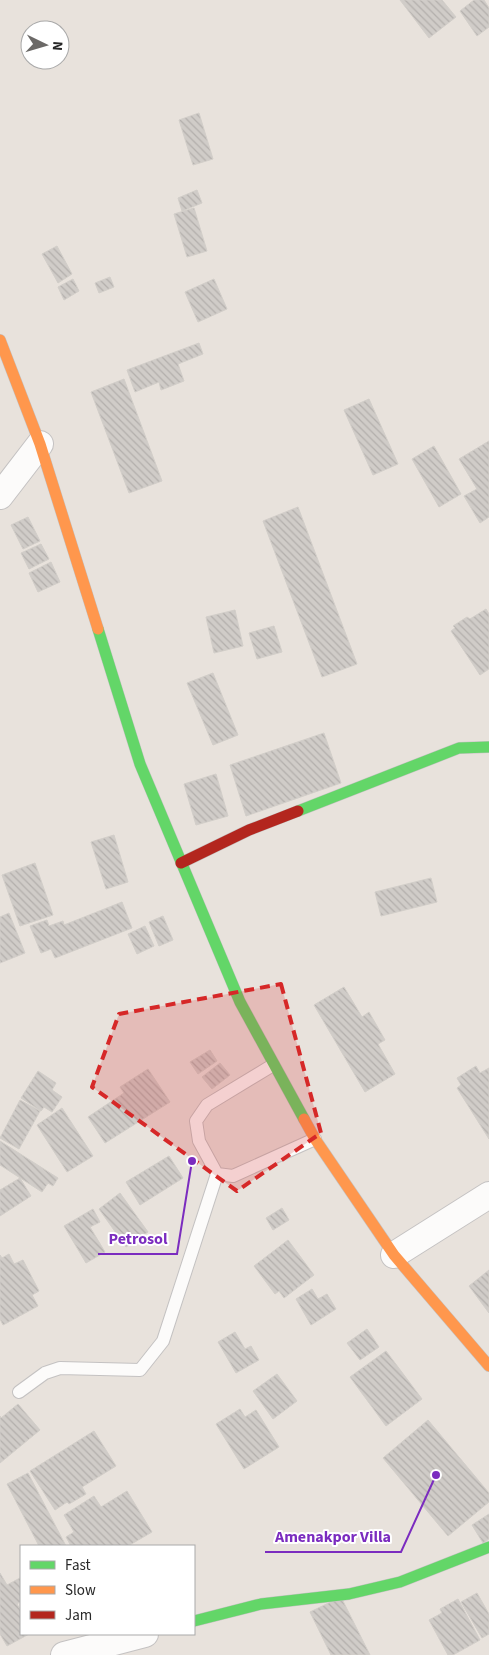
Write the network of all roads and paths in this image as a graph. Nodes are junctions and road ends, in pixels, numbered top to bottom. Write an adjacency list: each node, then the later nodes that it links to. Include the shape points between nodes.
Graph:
1 (0, 340): 2 (main road)
2 (40, 444): 3 (street); 5 (main road, via 140,764)
3 (0, 496)
4 (489, 747): 5 (main road, via 460,748 388,775 249,830)
5 (181, 863): 6 (main road, via 240,1002)
6 (273, 1065): 7 (main road); 8 (lane, via 206,1105 196,1121 199,1142)
7 (315, 1139): 8 (lane, via 233,1176); 10 (main road)
8 (217, 1174): 12 (lane, via 163,1341 153,1356 140,1370 60,1368)
9 (489, 1195): 10 (street)
10 (394, 1255): 11 (main road)
11 (489, 1366)
12 (19, 1392)
13 (489, 1547): 14 (main road, via 400,1582 349,1594 261,1604)
14 (195, 1621)
15 (141, 1635): 16 (street)
16 (64, 1655)

